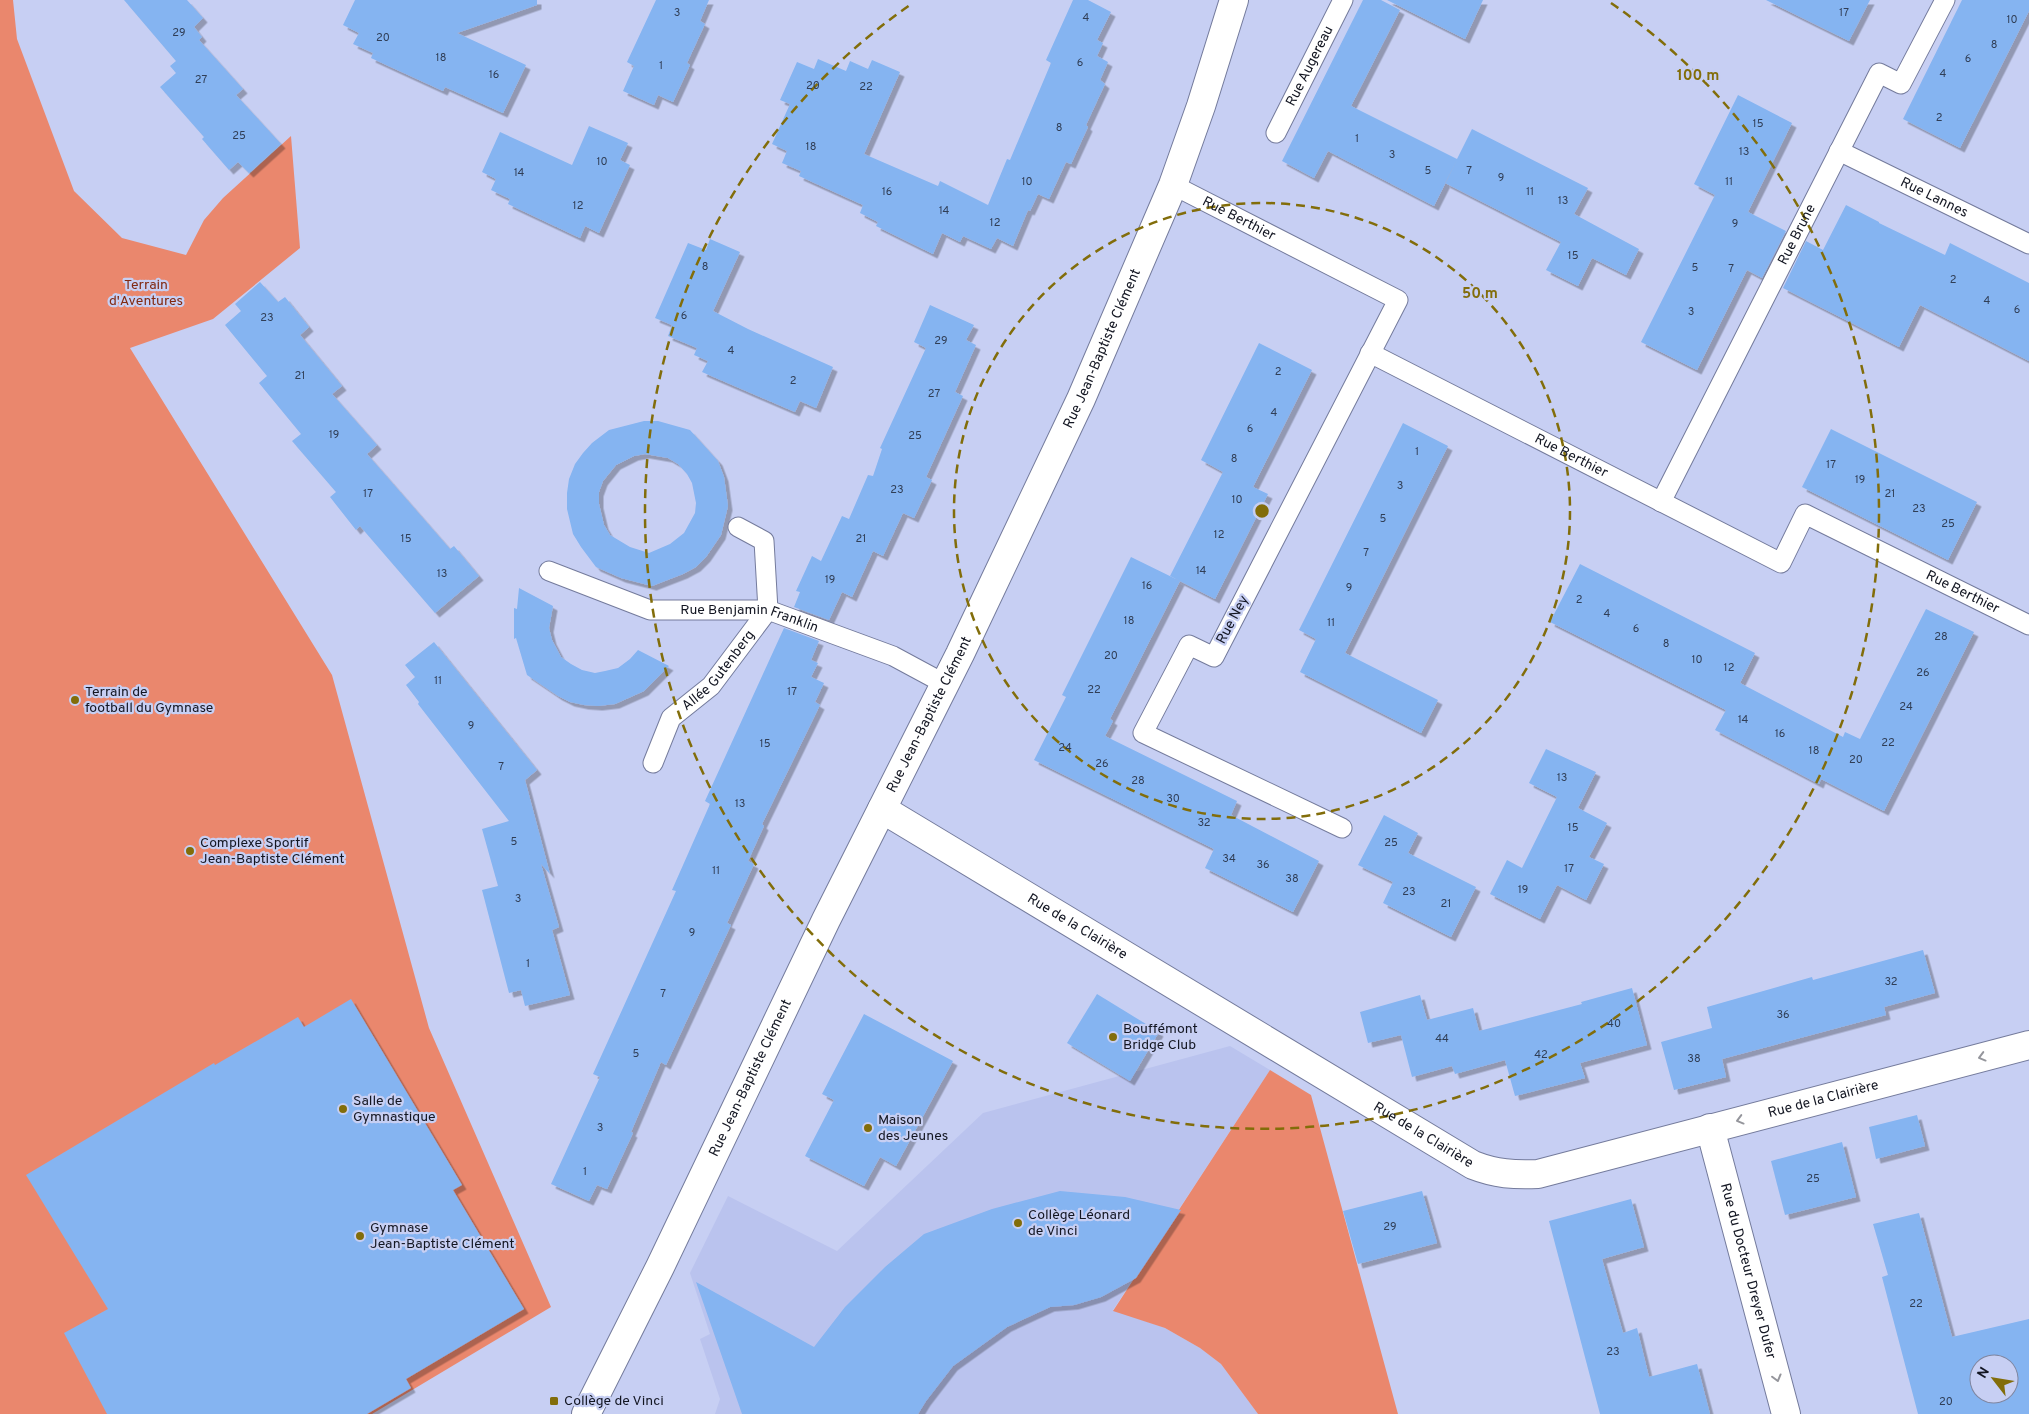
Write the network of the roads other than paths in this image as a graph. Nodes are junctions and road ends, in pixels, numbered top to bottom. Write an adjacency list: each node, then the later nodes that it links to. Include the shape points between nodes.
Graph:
1 (1234, 0): 6 (street, Rue Jean-Baptiste Clément)
2 (1343, 0): 4 (lane, Rue Augereau)
3 (1944, 0): 5 (lane, Rue Brune, via 1901,84 1879,73)
4 (1276, 133)
5 (1839, 151): 7 (lane, Rue Lannes); 9 (lane, Rue Brune)
6 (1173, 185): 8 (lane, Rue Berthier, via 1398,300); 14 (street, Rue Jean-Baptiste Clément, via 1081,399)
7 (2029, 244)
8 (1370, 354): 9 (lane, Rue Berthier); 17 (lane, Rue Ney, via 1214,657 1189,645 1143,733)
9 (1661, 502): 13 (lane, Rue Berthier, via 1781,563 1805,514)
10 (738, 527): 12 (lane, via 764,541)
11 (548, 571): 12 (lane, Rue Benjamin Franklin, via 650,610)
12 (768, 610): 14 (lane, Rue Benjamin Franklin, via 893,656); 15 (lane, Allée Gutenberg, via 711,686 671,718)
13 (2029, 625)
14 (945, 684): 16 (street, Rue Jean-Baptiste Clément)
15 (653, 763)
16 (882, 810): 19 (street, Rue de la Clairière, via 1473,1166 1506,1175 1538,1174); 20 (street, Rue Jean-Baptiste Clément)
17 (1342, 828)
18 (2029, 1045): 19 (street, Rue de la Clairière, one-way to 19)
19 (1710, 1128): 21 (street, Rue du Docteur Dreyer Dufer, one-way to 21)
20 (586, 1414)
21 (1786, 1414)

